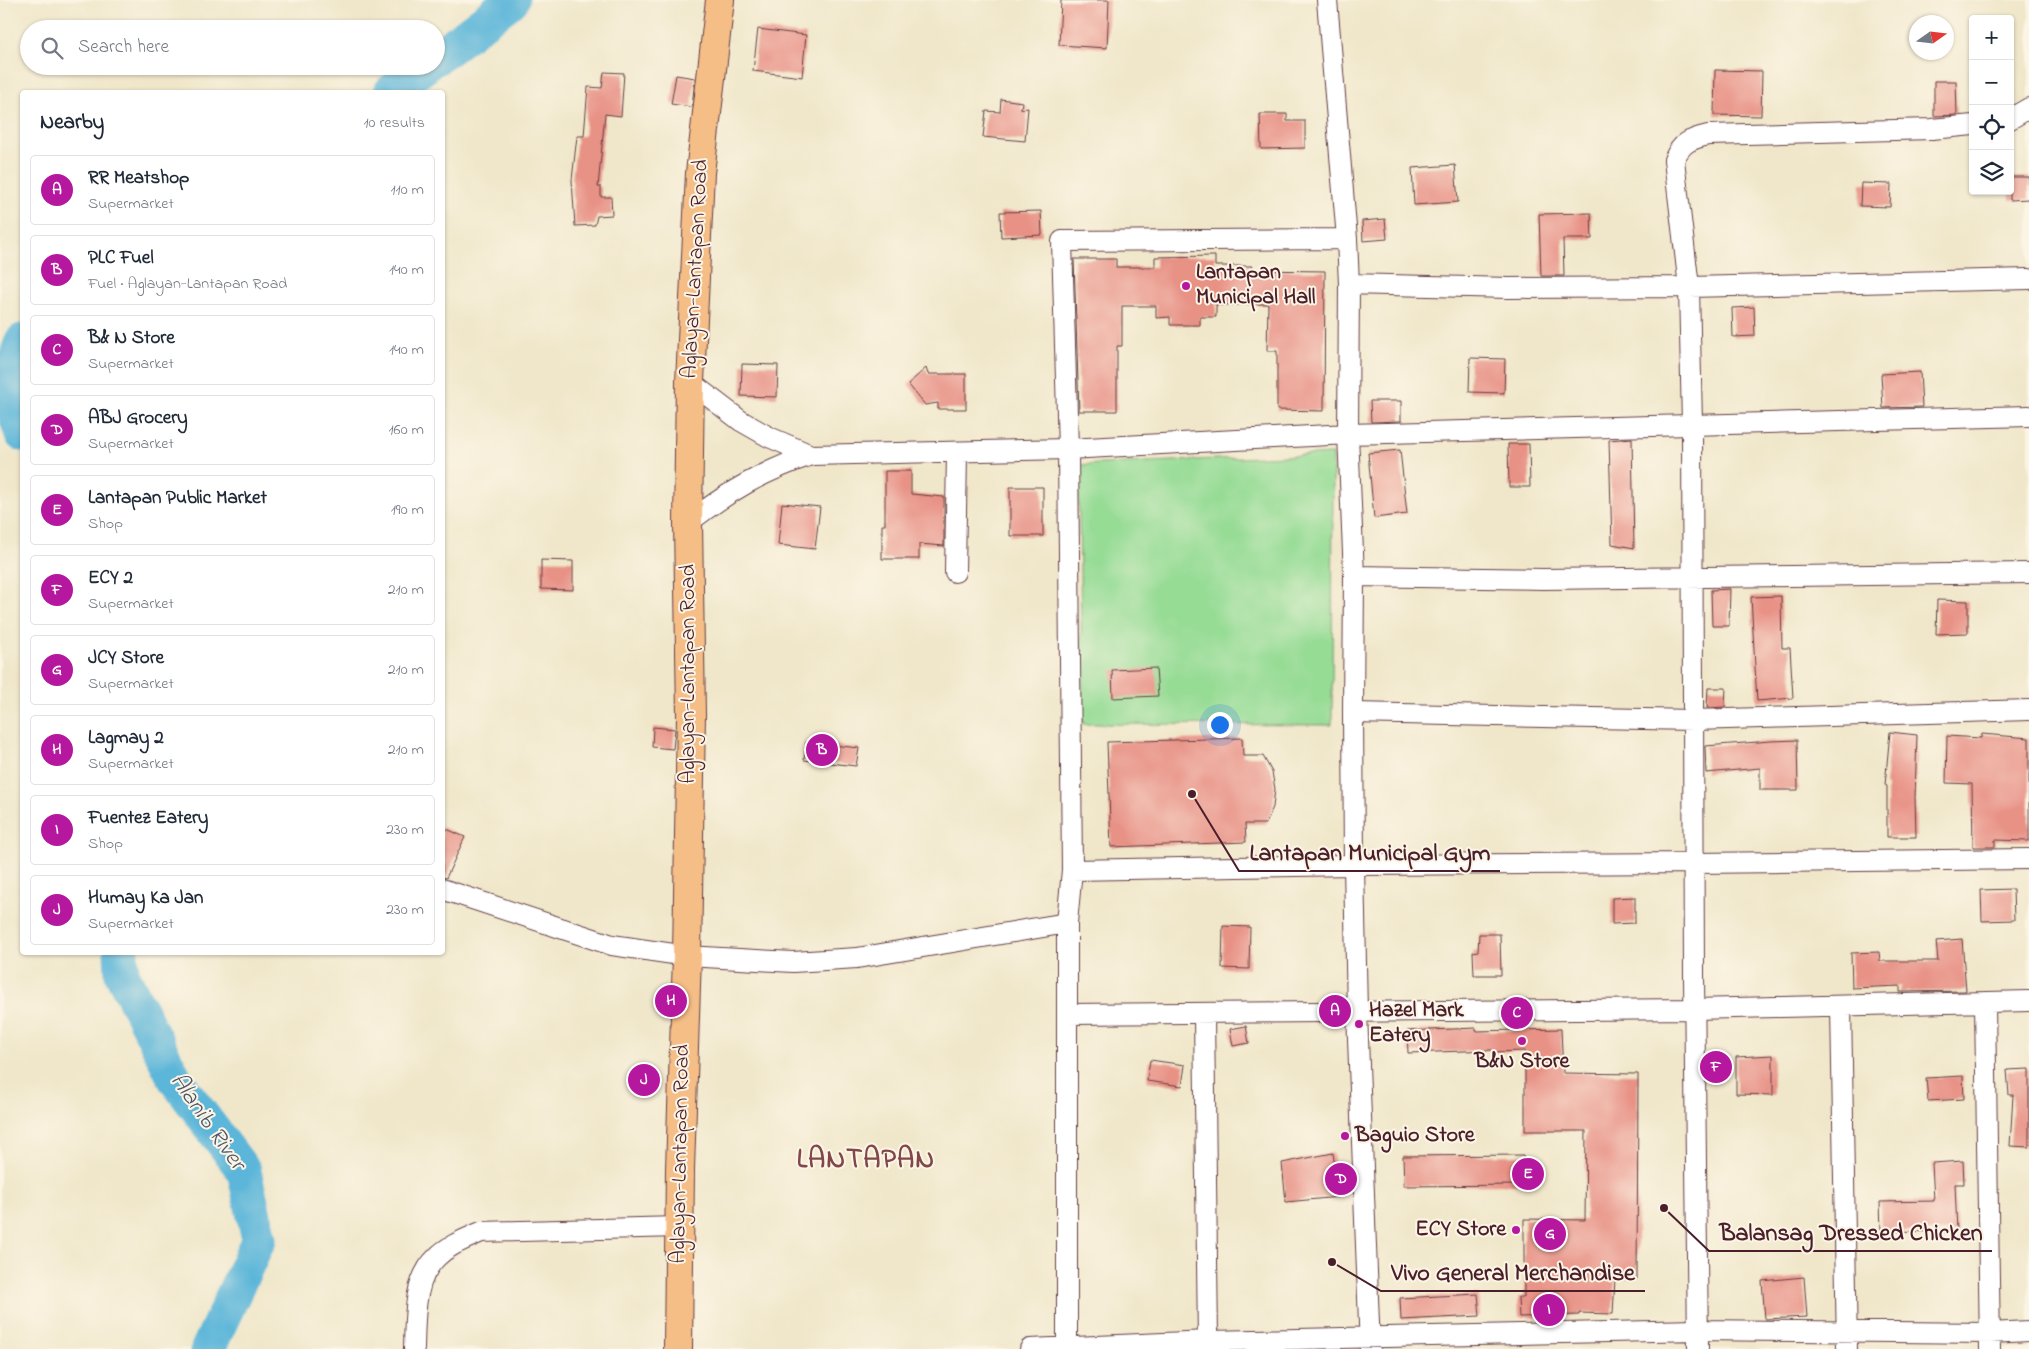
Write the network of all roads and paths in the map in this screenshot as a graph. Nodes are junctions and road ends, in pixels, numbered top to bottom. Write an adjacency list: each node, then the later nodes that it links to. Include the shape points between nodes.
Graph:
1 (720, 0): 10 (main road, Aglayan-Lantapan Road, via 700,173)
2 (1327, 0): 6 (street)
3 (2029, 108): 4 (street)
4 (2014, 117)
5 (1969, 125): 9 (street, via 1692,138 1678,150 1674,160)
6 (1347, 239): 8 (street); 14 (street, via 1062,241)
7 (2029, 279): 9 (street)
8 (1349, 284): 9 (street, via 1509,288); 13 (street)
9 (1689, 287): 12 (street)
10 (690, 382): 16 (street, via 741,421); 17 (main road, Aglayan-Lantapan Road)
11 (2029, 416): 12 (street)
12 (1692, 424): 13 (street); 21 (street)
13 (1348, 434): 14 (street); 20 (street)
14 (1068, 449): 15 (street); 28 (street)
15 (957, 452): 16 (street); 18 (street)
16 (811, 455): 17 (street, via 779,466 741,486)
17 (688, 523): 31 (main road, Aglayan-Lantapan Road, via 691,715)
18 (955, 572)
19 (2029, 573): 21 (street)
20 (1354, 576): 21 (street); 23 (street)
21 (1692, 577): 24 (street)
22 (2029, 710): 24 (street)
23 (1353, 713): 24 (street); 27 (street)
24 (1694, 720): 26 (street)
25 (2029, 859): 26 (street)
26 (1694, 863): 27 (street); 35 (street)
27 (1354, 865): 28 (street); 36 (street)
28 (1072, 870): 30 (street)
29 (445, 891): 31 (street, via 612,945)
30 (1067, 923): 31 (street, via 856,958 793,962); 37 (street)
31 (687, 956): 39 (main road, Aglayan-Lantapan Road)
32 (2029, 1001): 33 (street)
33 (1985, 1003): 34 (street); 44 (street)
34 (1841, 1007): 35 (street); 42 (street)
35 (1694, 1010): 36 (street); 41 (street)
36 (1357, 1013): 38 (street); 45 (street)
37 (1067, 1014): 38 (street); 46 (street)
38 (1204, 1014): 43 (street)
39 (679, 1228): 47 (street, via 481,1232 436,1258 421,1279); 48 (main road, Aglayan-Lantapan Road)
40 (2029, 1331): 44 (street)
41 (1698, 1339): 42 (street); 45 (street)
42 (1847, 1340): 44 (street)
43 (1208, 1341): 45 (street); 46 (street)
44 (1990, 1341)
45 (1370, 1343)
46 (1067, 1348): 49 (street)
47 (414, 1349)
48 (678, 1349)
49 (1030, 1349)

